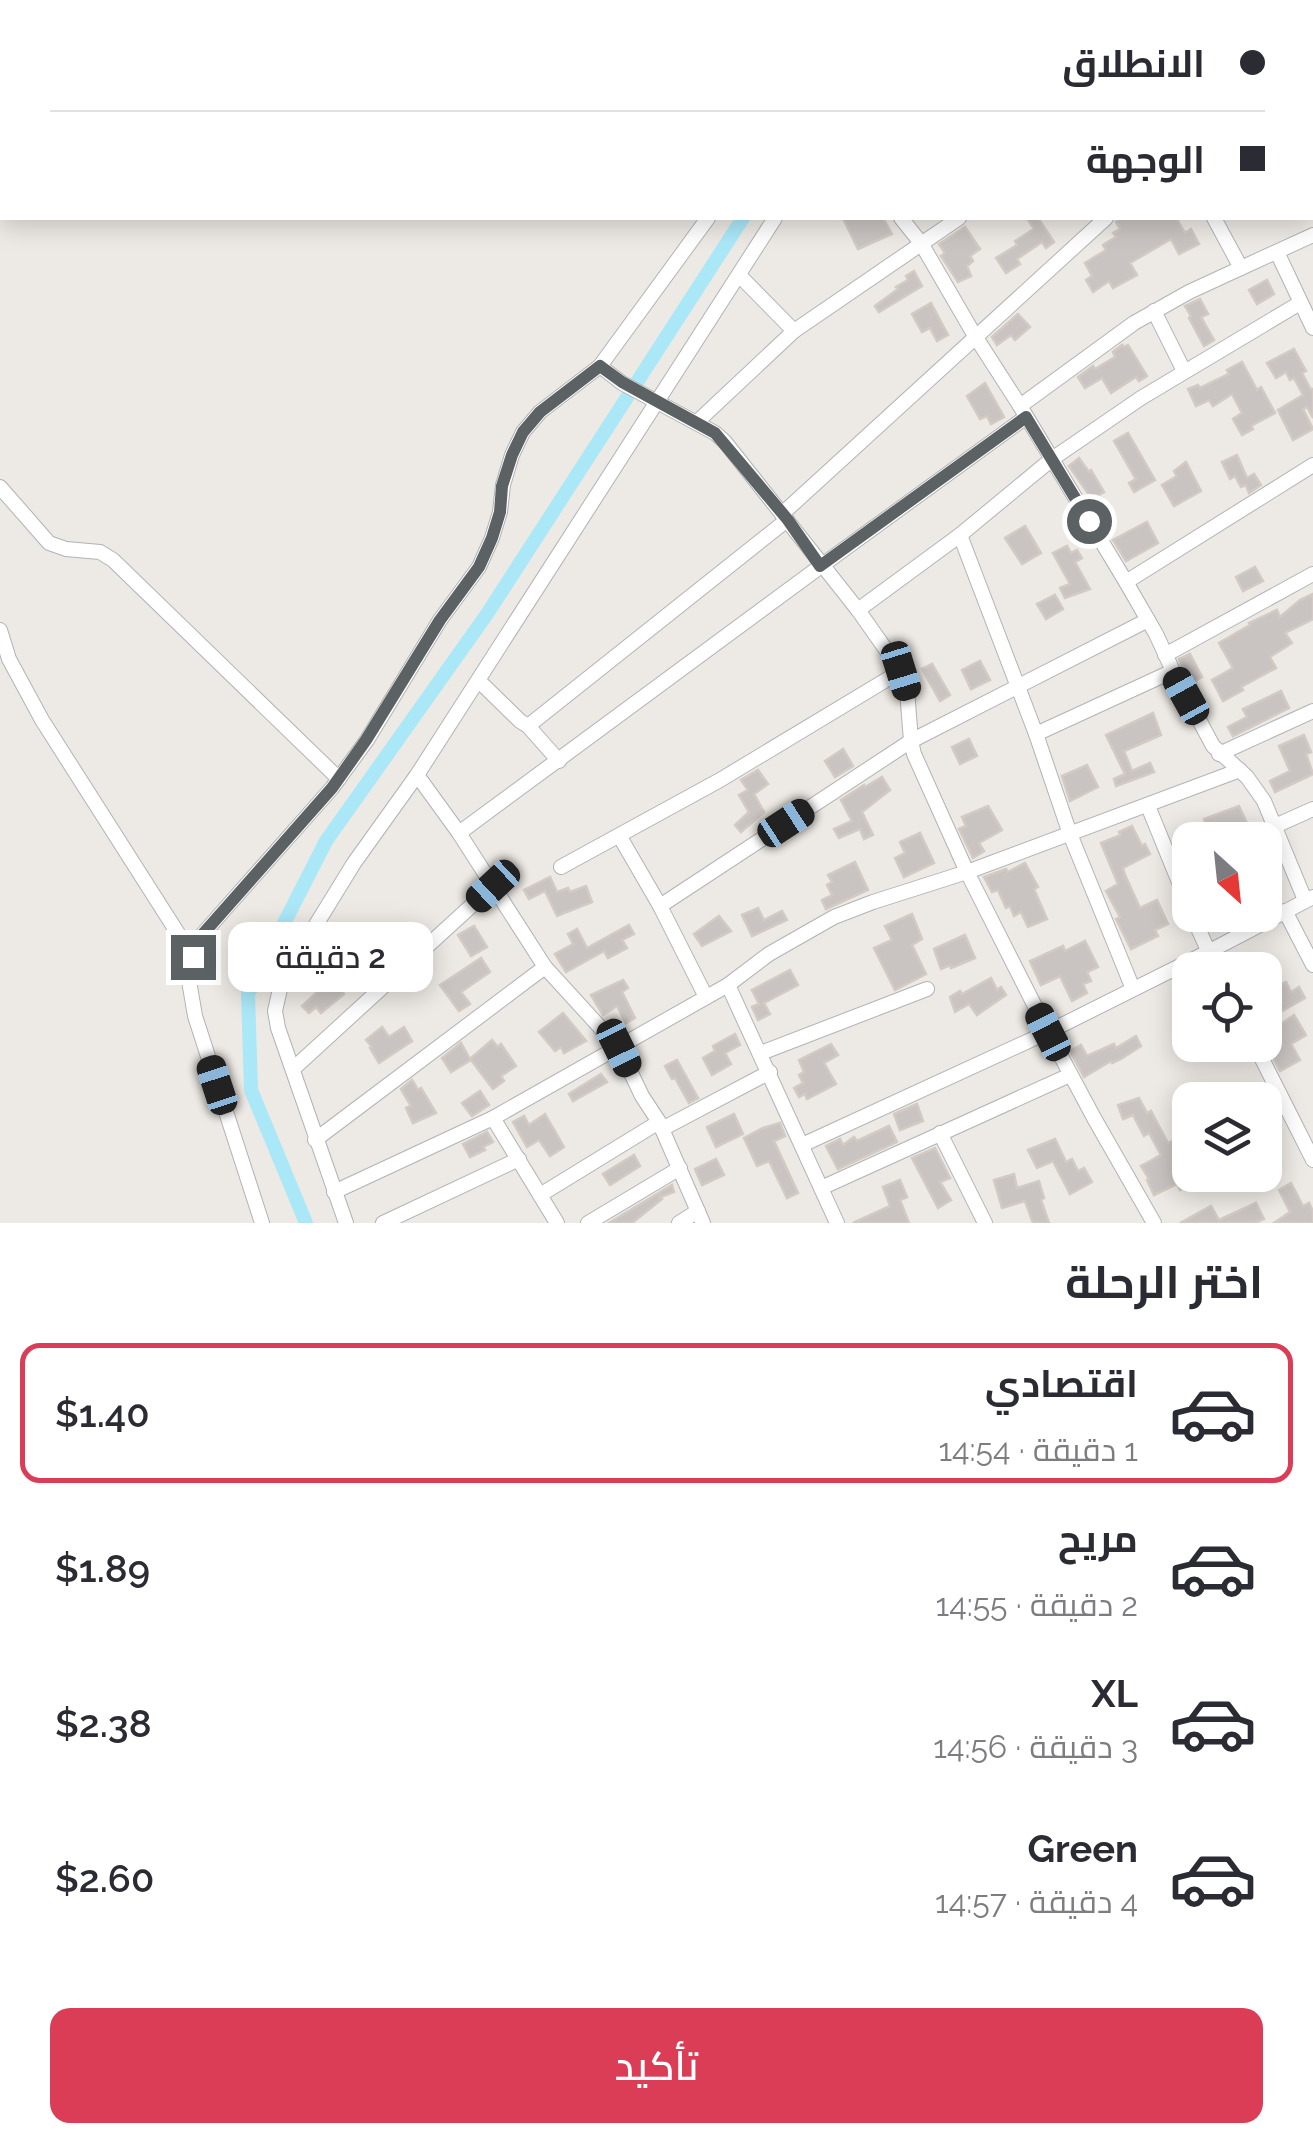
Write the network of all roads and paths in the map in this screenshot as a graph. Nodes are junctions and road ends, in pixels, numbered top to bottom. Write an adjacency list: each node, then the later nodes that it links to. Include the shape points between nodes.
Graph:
1 (707, 220): 17 (street)
2 (774, 220): 11 (street)
3 (903, 220): 8 (street)
4 (956, 220): 8 (street)
5 (1104, 220): 16 (street)
6 (1215, 220): 10 (street)
7 (1313, 235): 9 (street)
8 (921, 242): 15 (street); 16 (street)
9 (1277, 252): 10 (street); 12 (street)
10 (1242, 268): 13 (street)
11 (739, 275): 15 (street); 19 (street)
12 (1300, 303): 14 (street); 18 (street)
13 (1154, 311): 18 (street); 20 (street)
14 (1313, 328)
15 (794, 331): 21 (street)
16 (975, 336): 20 (street); 25 (street)
17 (600, 366): 19 (street); 46 (street, via 523,432 479,567)
18 (1184, 370): 22 (street)
19 (658, 402): 21 (street); 36 (street)
20 (1023, 412): 22 (street); 27 (street)
21 (696, 422): 25 (street, via 724,442)
22 (1052, 460): 26 (street); 29 (street)
23 (1313, 465): 29 (street)
24 (0, 486): 46 (street, via 50,543 113,560)
25 (785, 517): 27 (street); 39 (street)
26 (960, 534): 30 (street); 37 (street)
27 (820, 566): 30 (street); 43 (street)
28 (1313, 574): 33 (street)
29 (1126, 582): 31 (street)
30 (858, 610): 34 (street)
31 (1148, 620): 33 (street); 37 (street)
32 (0, 630): 64 (street, via 24,690)
33 (1166, 655): 35 (street)
34 (901, 671): 41 (street); 53 (street)
35 (1172, 671): 40 (street); 42 (street)
36 (479, 681): 39 (street); 45 (street)
37 (1018, 686): 40 (street); 41 (street)
38 (1313, 711): 42 (street)
39 (528, 726): 43 (street)
40 (1036, 734): 52 (street)
41 (911, 741): 57 (street); 60 (street)
42 (1219, 754): 44 (street)
43 (558, 761): 51 (street)
44 (1240, 770): 47 (street); 49 (street)
45 (417, 776): 51 (street); 76 (street, via 282,980 275,1012)
46 (339, 779): 64 (street, via 202,935)
47 (1148, 806): 52 (street); 55 (street)
48 (1313, 809): 50 (street)
49 (1274, 822)
50 (1282, 823)
51 (459, 834): 58 (street)
52 (1070, 834): 57 (street); 70 (street)
53 (620, 837): 56 (street); 60 (street)
54 (1282, 839): 59 (street)
55 (1172, 865)
56 (560, 868)
57 (967, 872): 68 (street, via 834,917); 72 (street)
58 (493, 886): 66 (street); 76 (street)
59 (1309, 898): 61 (street)
60 (660, 906): 71 (street)
61 (1285, 910): 63 (street); 65 (street)
62 (1200, 932): 63 (street)
63 (1208, 952)
64 (193, 957): 92 (street, via 188,975 194,1016)
65 (1313, 965)
66 (545, 967): 73 (street); 82 (street)
67 (1172, 970): 70 (street)
68 (728, 985): 71 (street); 74 (street)
69 (927, 989): 74 (street)
70 (1133, 989): 72 (street)
71 (706, 998): 73 (street)
72 (1048, 1032): 78 (street); 83 (street)
73 (619, 1048): 79 (street); 80 (street)
74 (761, 1053): 77 (street)
75 (1263, 1062): 85 (street)
76 (293, 1069): 82 (street)
77 (770, 1072): 80 (street); 83 (street)
78 (1070, 1075): 81 (street); 91 (street)
79 (494, 1118): 84 (street); 88 (street)
80 (660, 1126): 86 (street); 89 (street)
81 (940, 1133): 87 (street); 99 (street)
82 (315, 1140): 88 (street)
83 (802, 1145): 87 (street)
84 (518, 1159): 89 (street); 94 (street)
85 (1313, 1160)
86 (680, 1168): 90 (street); 96 (street)
87 (821, 1188): 98 (street)
88 (334, 1192): 93 (street)
89 (540, 1195): 95 (street)
90 (701, 1217): 97 (street)
91 (1151, 1222)
92 (262, 1223)
93 (346, 1223)
94 (383, 1223)
95 (557, 1223)
96 (588, 1223)
97 (680, 1223)
98 (837, 1223)
99 (985, 1223)

